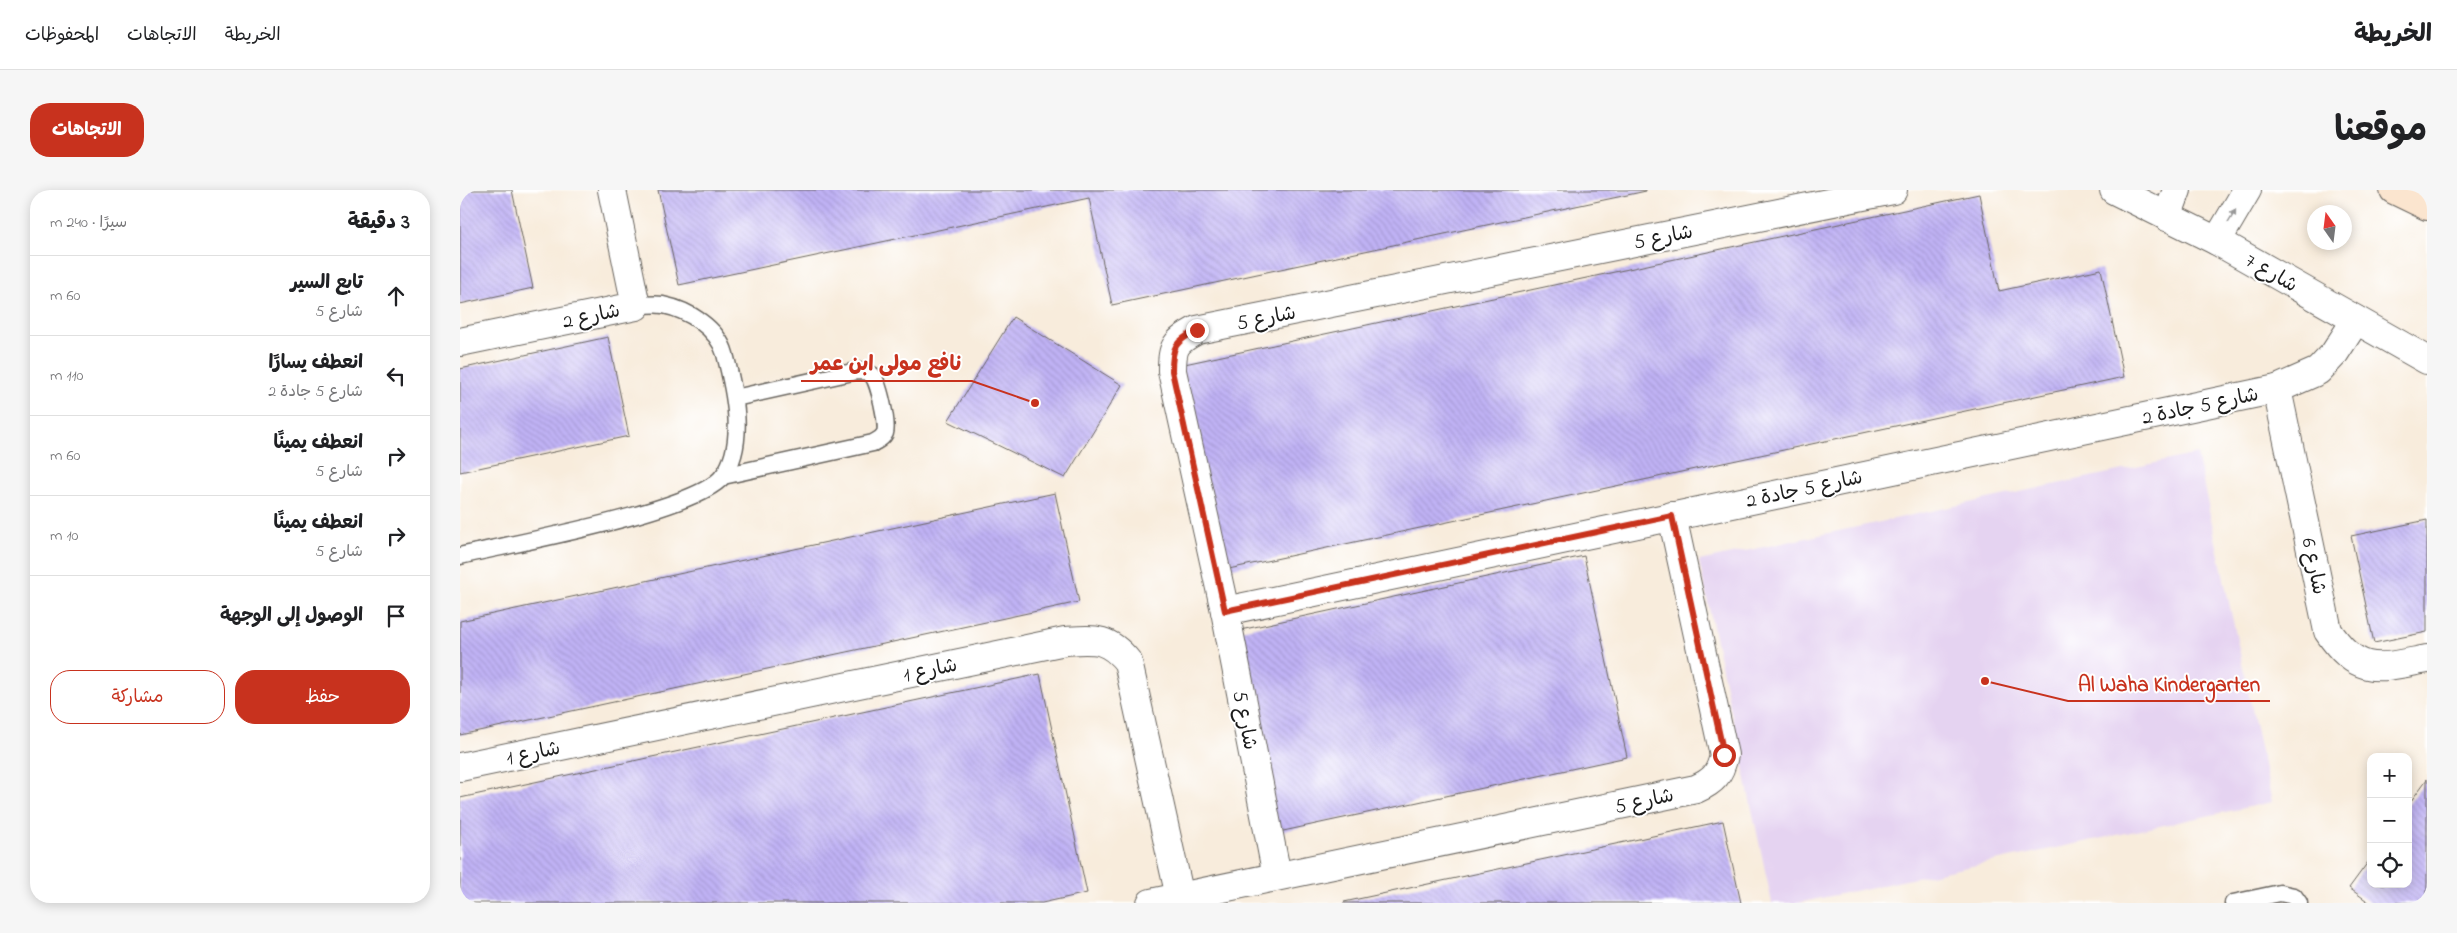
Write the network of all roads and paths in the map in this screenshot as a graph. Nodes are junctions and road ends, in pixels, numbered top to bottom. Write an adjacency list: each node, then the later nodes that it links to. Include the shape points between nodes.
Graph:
1 (612, 190): 10 (street, شارع 2)
2 (1893, 190): 19 (street, شارع 5, via 1197,330 1182,338 1172,353 1172,371)
3 (2114, 190): 8 (street, شارع 7)
4 (2177, 190): 8 (street)
5 (2247, 190): 9 (street, one-way to 5)
6 (2393, 191): 7 (main road)
7 (2427, 206)
8 (2168, 217): 9 (street, شارع 7)
9 (2217, 241): 11 (street, شارع 7)
10 (636, 306): 12 (street, شارع 2); 15 (lane, via 662,305 709,328 724,348)
11 (2356, 320): 13 (street, شارع 7); 14 (street, شارع 5 جادة 2, via 2334,354 2318,371)
12 (460, 342)
13 (2427, 360)
14 (2277, 388): 17 (street, شارع 5 جادة 2); 20 (street, شارع 6, via 2328,631 2341,651 2369,666)
15 (735, 398): 16 (lane, via 735,448); 16 (lane, via 865,371 877,384 885,432 873,443)
16 (723, 476): 18 (lane, via 683,500 643,514)
17 (1672, 516): 19 (street, شارع 5 جادة 2); 22 (street, شارع 5, via 1724,755 1722,767 1712,782 1696,789)
18 (460, 556)
19 (1225, 611): 22 (street, شارع 5)
20 (2427, 659)
21 (460, 767): 23 (street, شارع 1, via 1064,641 1089,639 1107,642 1117,648 1128,662)
22 (1277, 876): 23 (street, شارع 5)
23 (1180, 897): 24 (street)
24 (1151, 903)
25 (2233, 903): 26 (lane, via 2280,893 2294,896)
26 (2299, 903)

